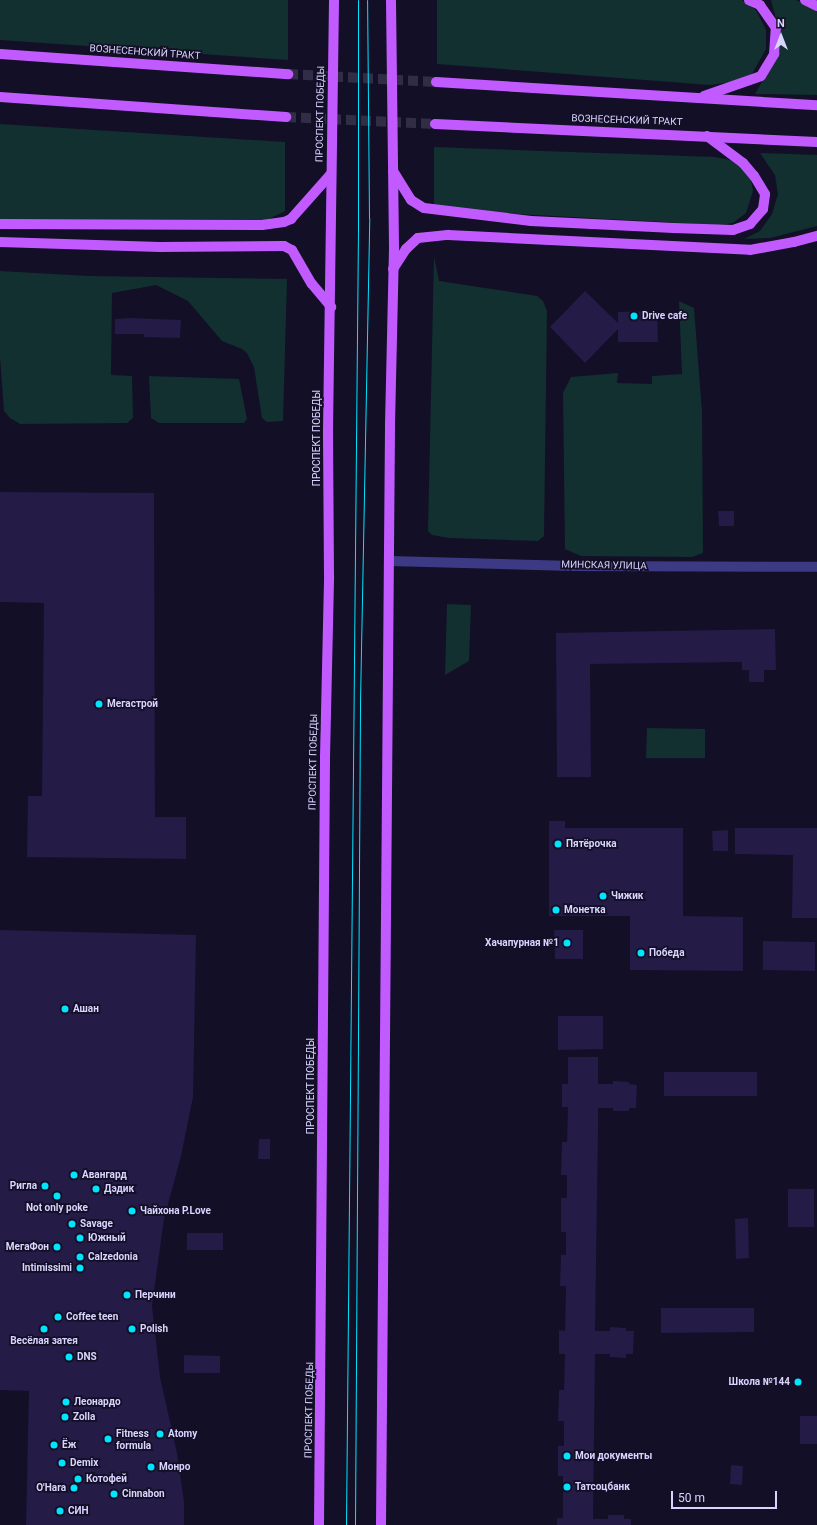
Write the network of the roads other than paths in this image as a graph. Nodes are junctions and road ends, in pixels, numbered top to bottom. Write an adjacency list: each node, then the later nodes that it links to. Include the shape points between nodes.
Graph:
1 (391, 0): 18 (main road)
2 (749, 0): 12 (main road, via 760,5 776,28 774,54 761,76)
3 (805, 0): 5 (main road)
4 (334, 1): 19 (main road, ПРОСПЕКТ ПОБЕДЫ)
5 (817, 6)
6 (0, 47): 8 (main road)
7 (0, 54): 8 (main road, ВОЗНЕСЕНСКИЙ ТРАКТ)
8 (21, 55): 9 (main road, ВОЗНЕСЕНСКИЙ ТРАКТ)
9 (288, 74)
10 (436, 82): 12 (main road)
11 (0, 97): 14 (main road)
12 (698, 98): 13 (main road)
13 (817, 105)
14 (286, 117)
15 (435, 124): 16 (main road, ВОЗНЕСЕНСКИЙ ТРАКТ)
16 (707, 136): 17 (main road, ВОЗНЕСЕНСКИЙ ТРАКТ); 18 (main road, via 743,163 765,194 762,209 750,224 733,230 531,221 424,208 411,200)
17 (817, 142)
18 (393, 171): 23 (main road)
19 (331, 174): 20 (main road, via 291,219 284,222 262,225); 24 (main road, ПРОСПЕКТ ПОБЕДЫ)
20 (0, 224)
21 (817, 236): 23 (main road, via 750,250 448,235 418,238 406,249)
22 (0, 242): 24 (main road, via 160,247 284,246 292,250 312,284)
23 (393, 269): 25 (main road)
24 (331, 307): 27 (main road, ПРОСПЕКТ ПОБЕДЫ)
25 (390, 561): 26 (street, МИНСКАЯ УЛИЦА, via 573,566); 28 (main road)
26 (817, 567)
27 (319, 1525)
28 (382, 1525)

